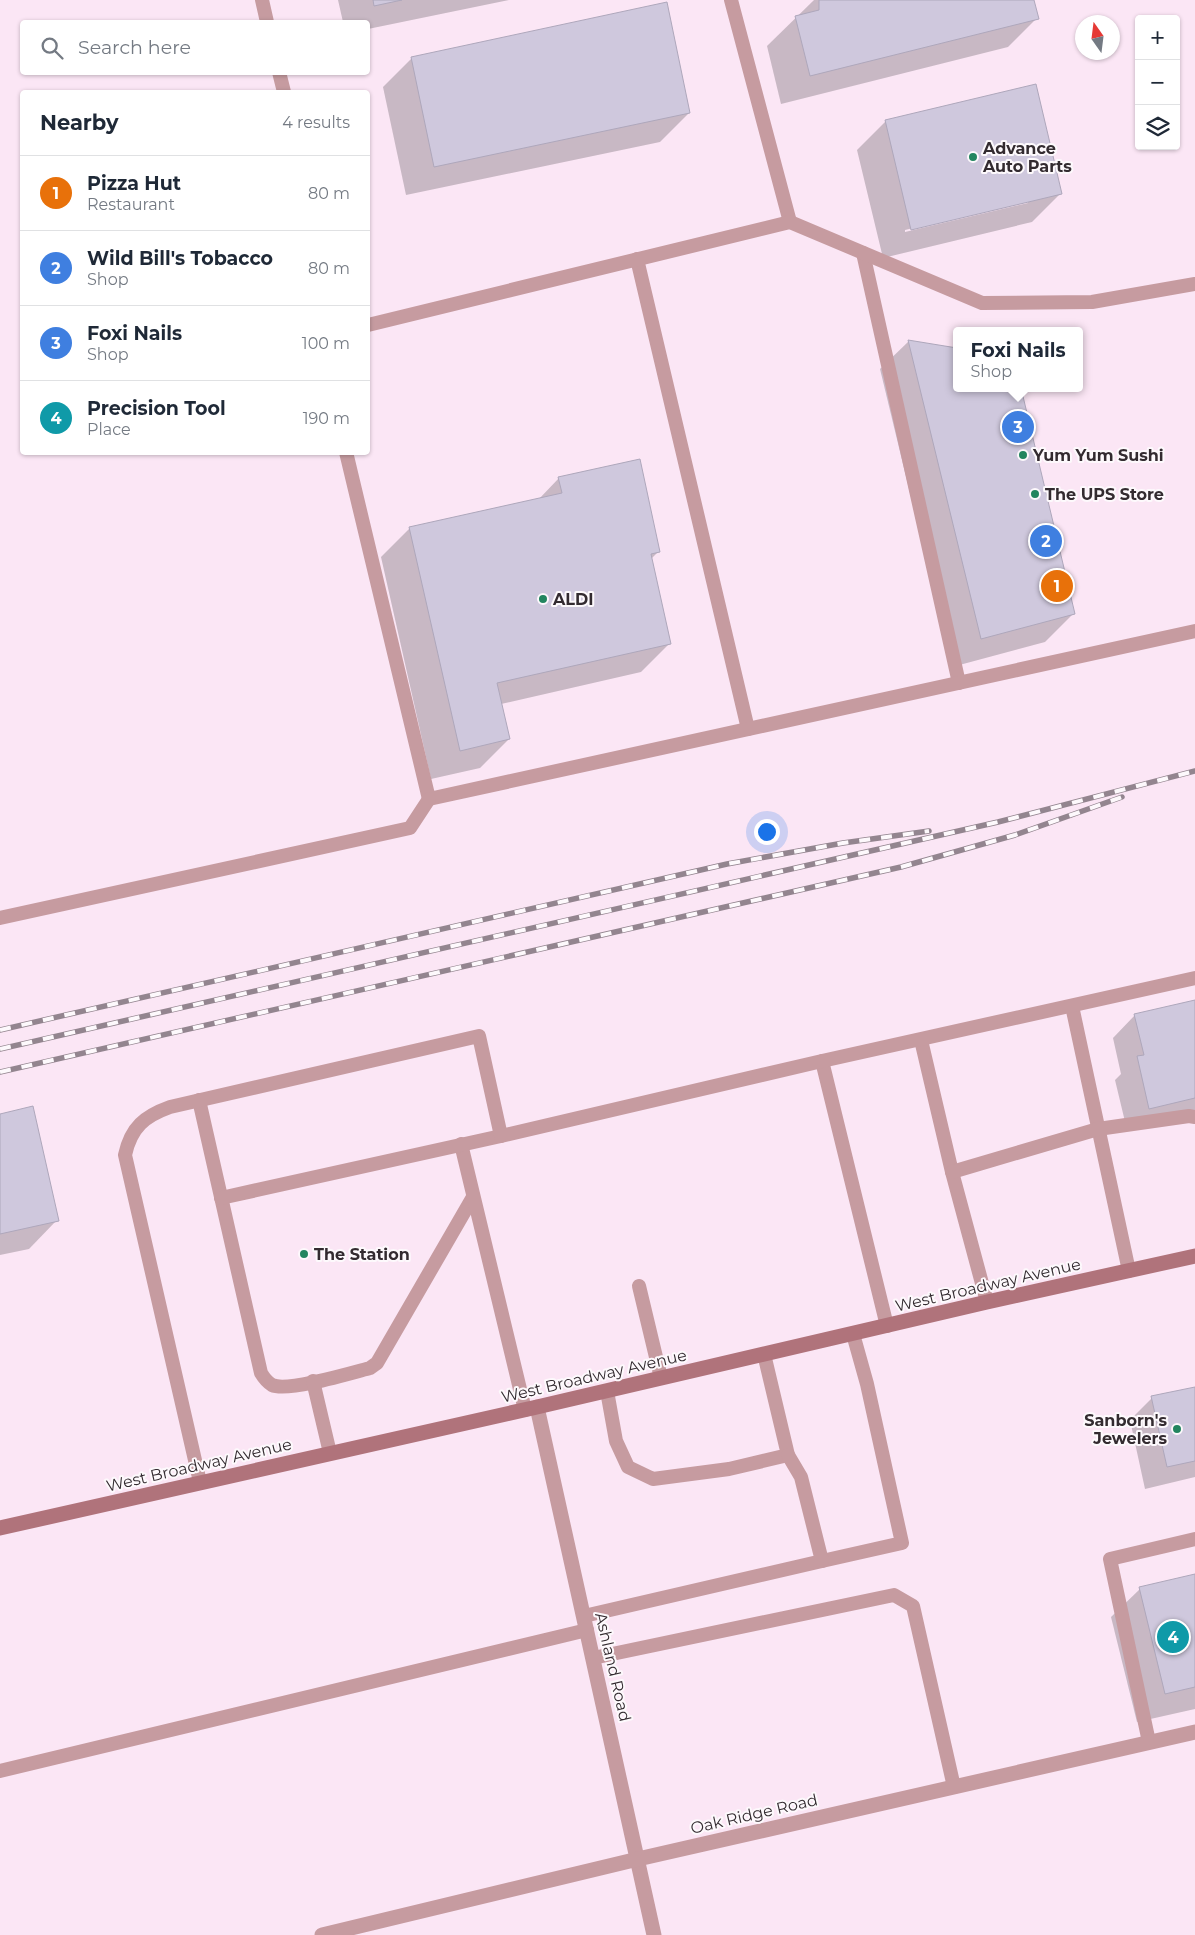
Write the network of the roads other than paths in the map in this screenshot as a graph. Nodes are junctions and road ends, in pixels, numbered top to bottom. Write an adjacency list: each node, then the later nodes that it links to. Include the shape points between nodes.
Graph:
1 (262, 0): 3 (lane)
2 (731, 0): 6 (lane)
3 (267, 20)
4 (280, 75): 5 (lane)
5 (284, 90)
6 (790, 222): 7 (lane); 8 (lane)
7 (863, 253): 9 (lane, via 982,303 1092,302); 13 (lane)
8 (637, 259): 10 (lane); 14 (lane)
9 (1195, 284)
10 (370, 325)
11 (347, 455): 15 (lane)
12 (1195, 631): 13 (lane)
13 (959, 683): 14 (lane)
14 (748, 729): 15 (lane)
15 (429, 799): 16 (lane, via 410,828)
16 (0, 918)
17 (1195, 978): 18 (lane)
18 (1072, 1006): 19 (lane); 23 (lane)
19 (921, 1040): 20 (lane); 26 (lane)
20 (822, 1061): 24 (lane); 33 (lane)
21 (199, 1100): 24 (lane, via 479,1036); 28 (lane); 42 (lane, via 170,1107 144,1119 128,1142 125,1155)
22 (1193, 1116): 23 (lane)
23 (1098, 1129): 26 (lane); 30 (lane)
24 (501, 1136): 25 (lane)
25 (461, 1144): 27 (lane); 28 (lane)
26 (952, 1172): 32 (lane)
27 (473, 1197): 37 (lane, via 377,1363 370,1368); 39 (lane)
28 (221, 1198): 37 (lane, via 261,1374 265,1380 279,1386)
29 (1195, 1256): 30 (street, West Broadway Avenue)
30 (1129, 1271): 32 (street, West Broadway Avenue)
31 (639, 1286): 36 (lane)
32 (987, 1302): 33 (street, West Broadway Avenue)
33 (886, 1326): 34 (street, West Broadway Avenue)
34 (853, 1334): 35 (street, West Broadway Avenue); 45 (lane, via 902,1543)
35 (764, 1354): 36 (street, West Broadway Avenue); 41 (lane)
36 (661, 1378): 38 (street, West Broadway Avenue)
37 (313, 1381): 40 (lane)
38 (607, 1391): 39 (street, West Broadway Avenue); 41 (lane, via 616,1441 628,1467 653,1479 729,1470)
39 (531, 1408): 40 (street, West Broadway Avenue); 46 (street, Ashland Road)
40 (330, 1453): 42 (street, West Broadway Avenue)
41 (788, 1455): 45 (lane, via 801,1477)
42 (200, 1482): 43 (street, West Broadway Avenue)
43 (0, 1528)
44 (1195, 1539): 49 (lane, via 1110,1558)
45 (822, 1561): 46 (lane)
46 (586, 1623): 47 (street, Ashland Road); 50 (lane)
47 (593, 1658): 51 (lane, via 894,1595 913,1606); 52 (street, Ashland Road)
48 (1195, 1732): 49 (street, Oak Ridge Road)
49 (1150, 1742): 51 (street, Oak Ridge Road)
50 (0, 1771)
51 (954, 1786): 52 (street, Oak Ridge Road)
52 (638, 1859): 53 (street, Oak Ridge Road); 54 (street, Ashland Road)
53 (322, 1935)
54 (654, 1935)

